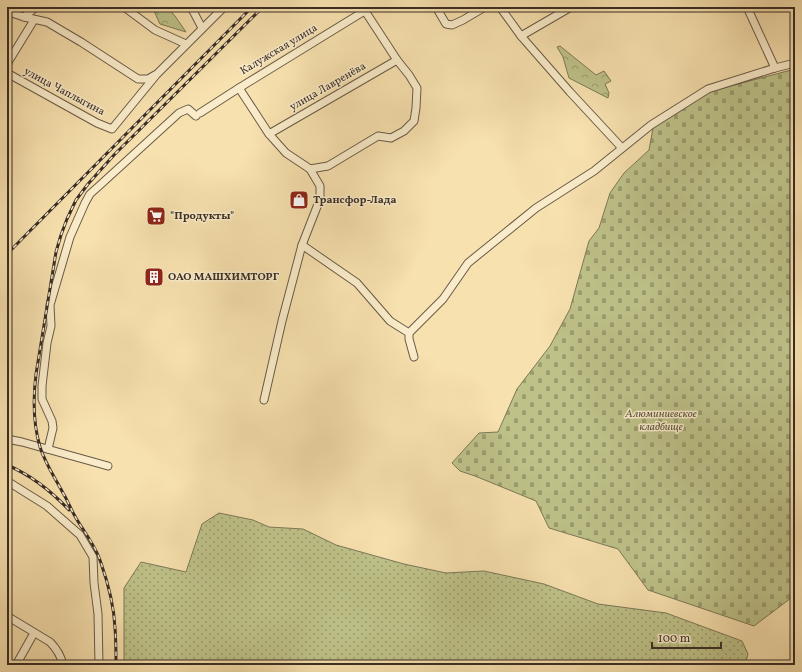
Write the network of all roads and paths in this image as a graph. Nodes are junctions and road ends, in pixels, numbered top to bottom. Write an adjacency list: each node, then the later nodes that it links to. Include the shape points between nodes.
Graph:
1 (36, 7): 12 (street)
2 (124, 7): 16 (street, via 155,30)
3 (191, 7): 14 (street)
4 (224, 7): 14 (street)
5 (436, 7): 6 (street, via 446,24 452,25)
6 (485, 7)
7 (500, 7): 15 (street)
8 (571, 7): 15 (street)
9 (747, 7): 20 (street)
10 (368, 9): 17 (street); 23 (street, Калужская улица)
11 (7, 11): 12 (street)
12 (24, 18): 13 (street)
13 (34, 20): 19 (street); 22 (street, via 47,22 138,78 148,79)
14 (202, 28): 16 (street)
15 (521, 36): 25 (street)
16 (186, 44): 22 (street)
17 (397, 60): 24 (street, улица Лавренёва); 26 (street, via 417,88 414,121 404,131 391,138 378,136 328,166)
18 (795, 63): 20 (street)
19 (7, 64)
20 (775, 68): 25 (street, via 708,89 651,125)
21 (7, 73): 22 (street, улица Чаплыгина, via 112,129)
22 (157, 74)
23 (239, 88): 24 (street); 32 (street, Калужская улица, via 198,115 188,109 179,112 90,194 85,202 70,237 50,305 51,326 42,386 42,399 53,428)
24 (269, 134): 26 (street, via 286,153)
25 (622, 148): 28 (street, via 594,171 536,208 468,262 443,299)
26 (310, 169): 27 (street, via 320,186 320,200)
27 (302, 245): 28 (street, via 357,283 390,321); 30 (street)
28 (409, 333): 29 (street)
29 (414, 357)
30 (264, 400)
31 (7, 439): 32 (street)
32 (48, 449): 33 (street)
33 (108, 466)
34 (7, 481): 39 (street, via 47,506 80,536 93,557)
35 (7, 616): 36 (street)
36 (34, 633): 37 (street); 38 (street, via 54,646)
37 (16, 665)
38 (63, 665)
39 (99, 665)

